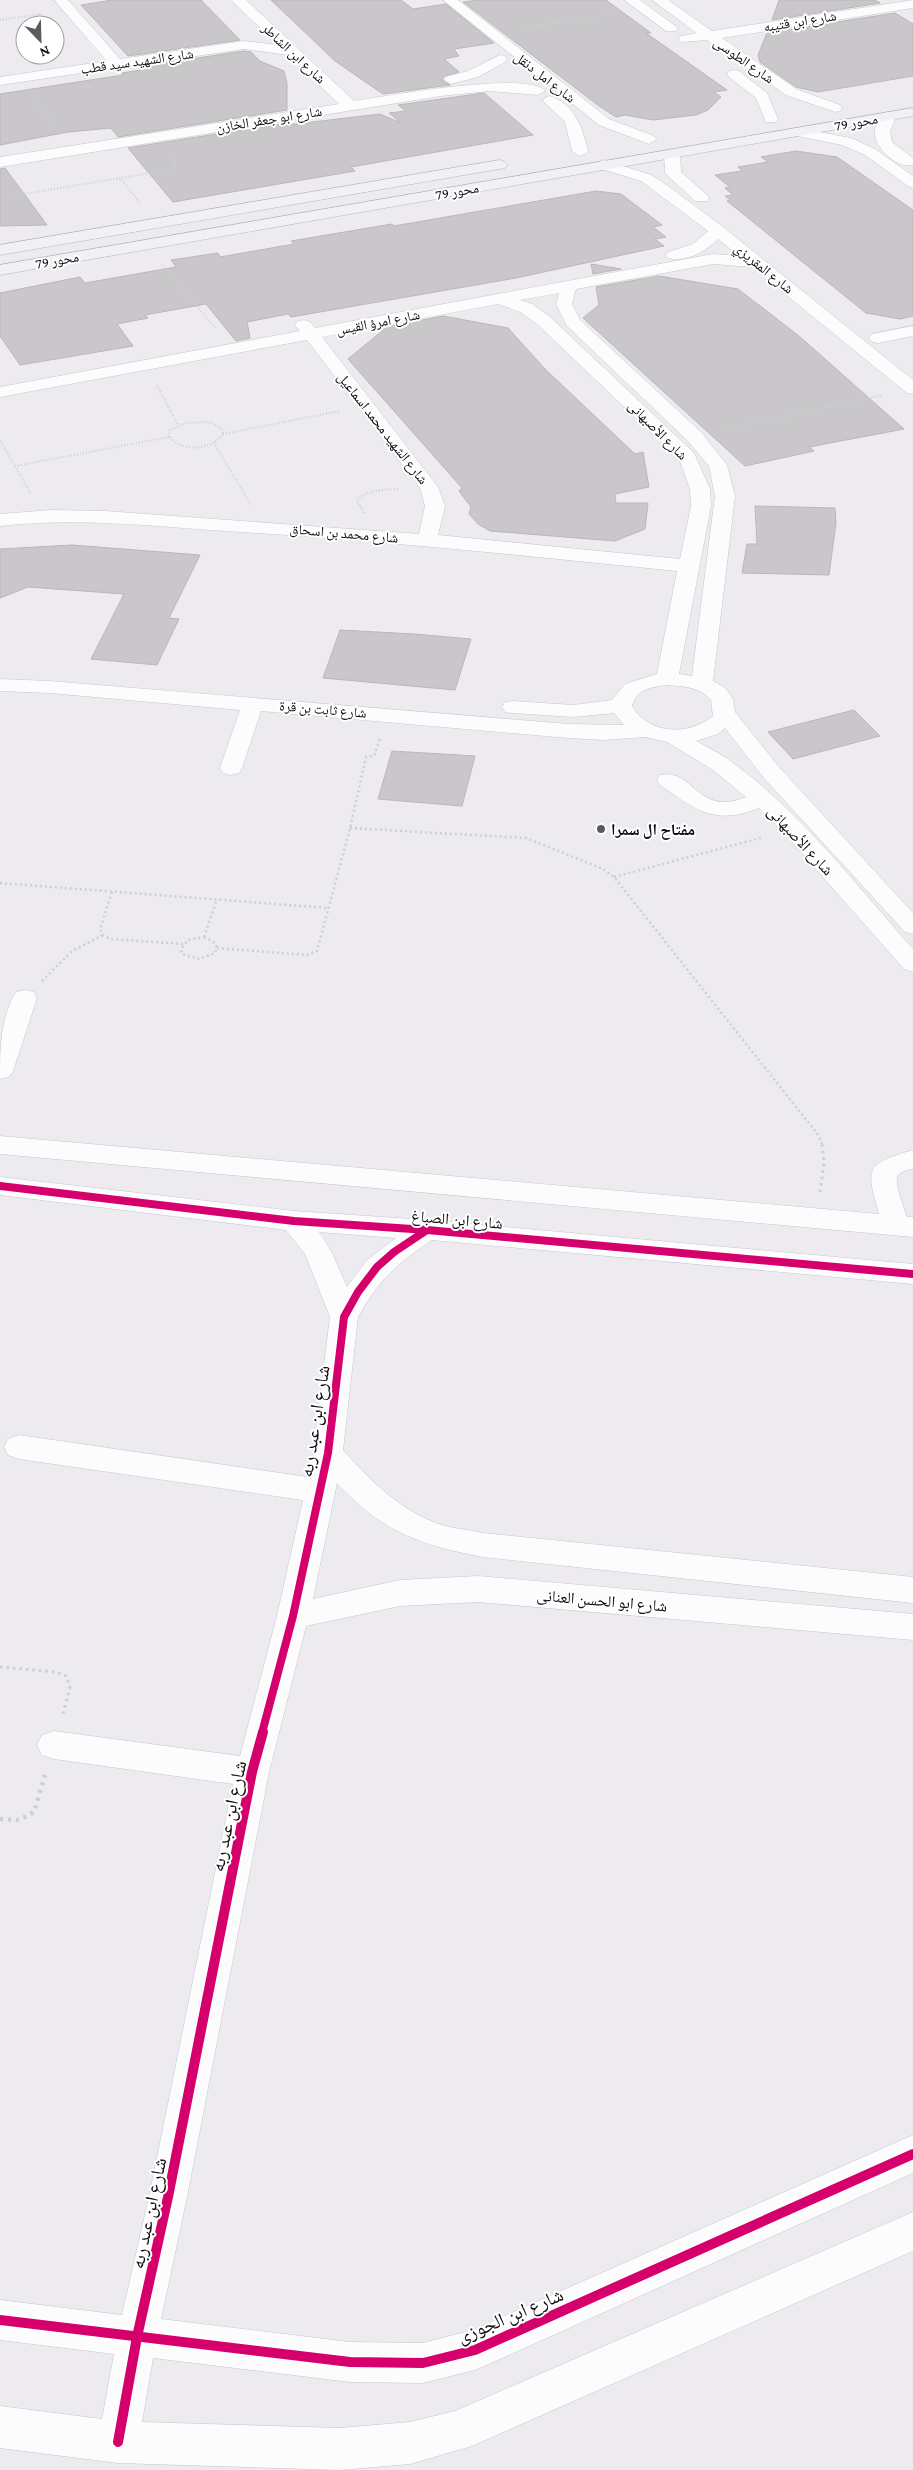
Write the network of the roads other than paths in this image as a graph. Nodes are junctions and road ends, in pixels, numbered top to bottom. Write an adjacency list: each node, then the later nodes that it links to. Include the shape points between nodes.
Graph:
1 (238, 0): 9 (street, شارع ابن الشاطر)
2 (450, 0): 28 (street, شارع امل دنقل)
3 (631, 0): 11 (street, شارع ابن قتيبه, via 695,46)
4 (659, 0): 11 (street, شارع الطوسى)
5 (913, 4): 11 (street, شارع ابن قتيبه)
6 (66, 5): 16 (street)
7 (436, 6): 10 (street)
8 (913, 12): 11 (street, شارع ابن قتيبه)
9 (271, 32): 12 (street, شارع الشهيد سيد قطب); 14 (street, شارع ابن الشاطر)
10 (472, 36)
11 (714, 39): 22 (street, شارع الطوسى, via 791,92)
12 (244, 45): 14 (street, شارع الشهيد سيد قطب); 16 (street, شارع الشهيد سيد قطب)
13 (486, 47): 15 (street, شارع امل دنقل)
14 (291, 51): 21 (street, شارع ابن الشاطر)
15 (500, 59): 19 (street, شارع امل دنقل); 20 (street, شارع ابو جعفر الخازن, via 473,74 453,80)
16 (117, 64): 18 (street, شارع الشهيد سيد قطب)
17 (725, 67): 27 (street, شارع الطوسى, via 762,96)
18 (0, 81)
19 (538, 91): 20 (street, شارع ابو جعفر الخازن, via 489,87); 30 (street, شارع امل دنقل)
20 (363, 95): 21 (street, شارع ابو جعفر الخازن)
21 (346, 102): 37 (street, شارع ابو جعفر الخازن); 40 (street, شارع ابو جعفر الخازن)
22 (842, 106): 23 (main road, محور 79)
23 (808, 112)
24 (913, 112): 26 (main road, محور 79)
25 (789, 116): 27 (main road)
26 (889, 116): 31 (main road, محور 79); 43 (street, via 881,133 883,141)
27 (771, 119): 29 (main road)
28 (604, 122): 30 (street, via 594,128); 33 (street, شارع امل دنقل)
29 (753, 122)
30 (577, 127): 36 (street, شارع امل دنقل)
31 (797, 132): 39 (main road, محور 79); 44 (street, via 846,141 870,152)
32 (668, 136): 33 (main road)
33 (649, 139): 34 (main road)
34 (624, 144)
35 (598, 148): 36 (main road)
36 (580, 151): 38 (main road)
37 (0, 152)
38 (561, 154)
39 (672, 154): 42 (main road, محور 79); 45 (street, شارع المقريزي, via 673,173)
40 (0, 162)
41 (514, 162): 47 (main road, محور 79)
42 (604, 165): 46 (street, شارع المقريزي, via 646,178); 50 (main road, محور 79)
43 (913, 166)
44 (913, 183)
45 (683, 185): 46 (street); 55 (street, شارع المقريزي)
46 (662, 189): 48 (street, شارع المقريزي)
47 (156, 223): 49 (main road, محور 79); 50 (main road, via 148,230 156,238)
48 (717, 230): 53 (street, شارع المقريزي); 59 (street, شارع امرؤ القيس, via 707,242 682,254)
49 (72, 237): 51 (main road, محور 79); 52 (main road, via 110,239 110,247)
50 (185, 239): 52 (main road, محور 79)
51 (0, 250)
52 (96, 254): 54 (main road, محور 79)
53 (756, 262): 56 (street, شارع امرؤ القيس, via 713,260); 64 (street, شارع المقريزي)
54 (0, 270)
55 (800, 277)
56 (569, 286): 57 (street, شارع امرؤ القيس); 71 (street, شارع الأصبهانى, via 564,304 573,322 694,436 718,465 725,496)
57 (500, 299): 59 (street, شارع امرؤ القيس); 68 (street, شارع الأصبهانى, via 536,314 687,457 700,489 701,506)
58 (862, 326): 61 (street)
59 (308, 330): 63 (street, شارع امرؤ القيس, via 226,339); 65 (street, شارع امرؤ القيس); 67 (street, شارع الشهيد محمد اسماعيل, via 429,487 435,506)
60 (913, 331): 61 (street)
61 (878, 338): 62 (street)
62 (892, 350)
63 (0, 381)
64 (913, 389)
65 (0, 392)
66 (0, 520): 67 (street, شارع محمد بن اسحاق, via 44,516 264,527)
67 (427, 540): 68 (street, شارع محمد بن اسحاق)
68 (688, 566): 70 (street, شارع الأصبهانى)
69 (0, 669): 73 (street, شارع ثابت بن قرة, via 50,669)
70 (667, 679): 71 (street); 74 (street, via 634,687 622,699)
71 (702, 684): 75 (street, شارع الأصبهانى, via 716,692 724,703)
72 (0, 685): 73 (street, شارع ثابت بن قرة)
73 (269, 699): 74 (street, شارع ثابت بن قرة, via 573,711); 76 (street, شارع ثابت بن قرة, via 389,715 568,731 625,733); 78 (street)
74 (621, 706): 76 (street, via 624,716)
75 (725, 714): 77 (street, via 701,733); 81 (street, شارع الأصبهانى, via 770,772)
76 (645, 730): 77 (street)
77 (672, 736): 80 (street, شارع الأصبهانى, via 721,765)
78 (231, 768)
79 (668, 780): 80 (street, via 721,811)
80 (762, 799): 83 (street, شارع الأصبهانى, via 793,829)
81 (903, 903): 82 (street, شارع الأصبهانى)
82 (913, 927)
83 (913, 964)
84 (25, 998): 85 (street)
85 (0, 1072)
86 (0, 1145): 90 (street, شارع ابن الصباغ)
87 (913, 1159): 90 (street, via 891,1166 884,1173 883,1182)
88 (1, 1189): 89 (street, شارع ابن الصباغ)
89 (294, 1221): 91 (street, شارع ابن الصباغ); 93 (street, شارع ابن عبد ربه, via 324,1264)
90 (904, 1227)
91 (427, 1230): 92 (street, شارع ابن الصباغ); 93 (street, شارع ابن عبد ربه, via 376,1267)
92 (913, 1274)
93 (344, 1317): 95 (street, شارع ابن عبد ربه)
94 (19, 1447): 96 (street)
95 (328, 1453): 96 (street, شارع ابن عبد ربه); 97 (street, via 359,1490 405,1522 442,1537 483,1545)
96 (319, 1490): 98 (street, شارع ابن عبد ربه)
97 (913, 1590)
98 (294, 1616): 99 (street, شارع ابو الحسن العنانى, via 400,1593 478,1589); 101 (street, شارع ابن عبد ربه)
99 (913, 1627)
100 (54, 1745): 101 (street)
101 (252, 1772): 105 (street, شارع ابن عبد ربه)
102 (913, 2154): 105 (street, شارع ابن الجوزى, via 475,2350 423,2363 350,2362)
103 (913, 2231): 107 (street, via 448,2434 410,2443 340,2449)
104 (0, 2320): 105 (street, شارع ابن الجوزى)
105 (137, 2337): 107 (street, شارع ابن عبد ربه)
106 (0, 2427): 107 (street)
107 (118, 2442)

